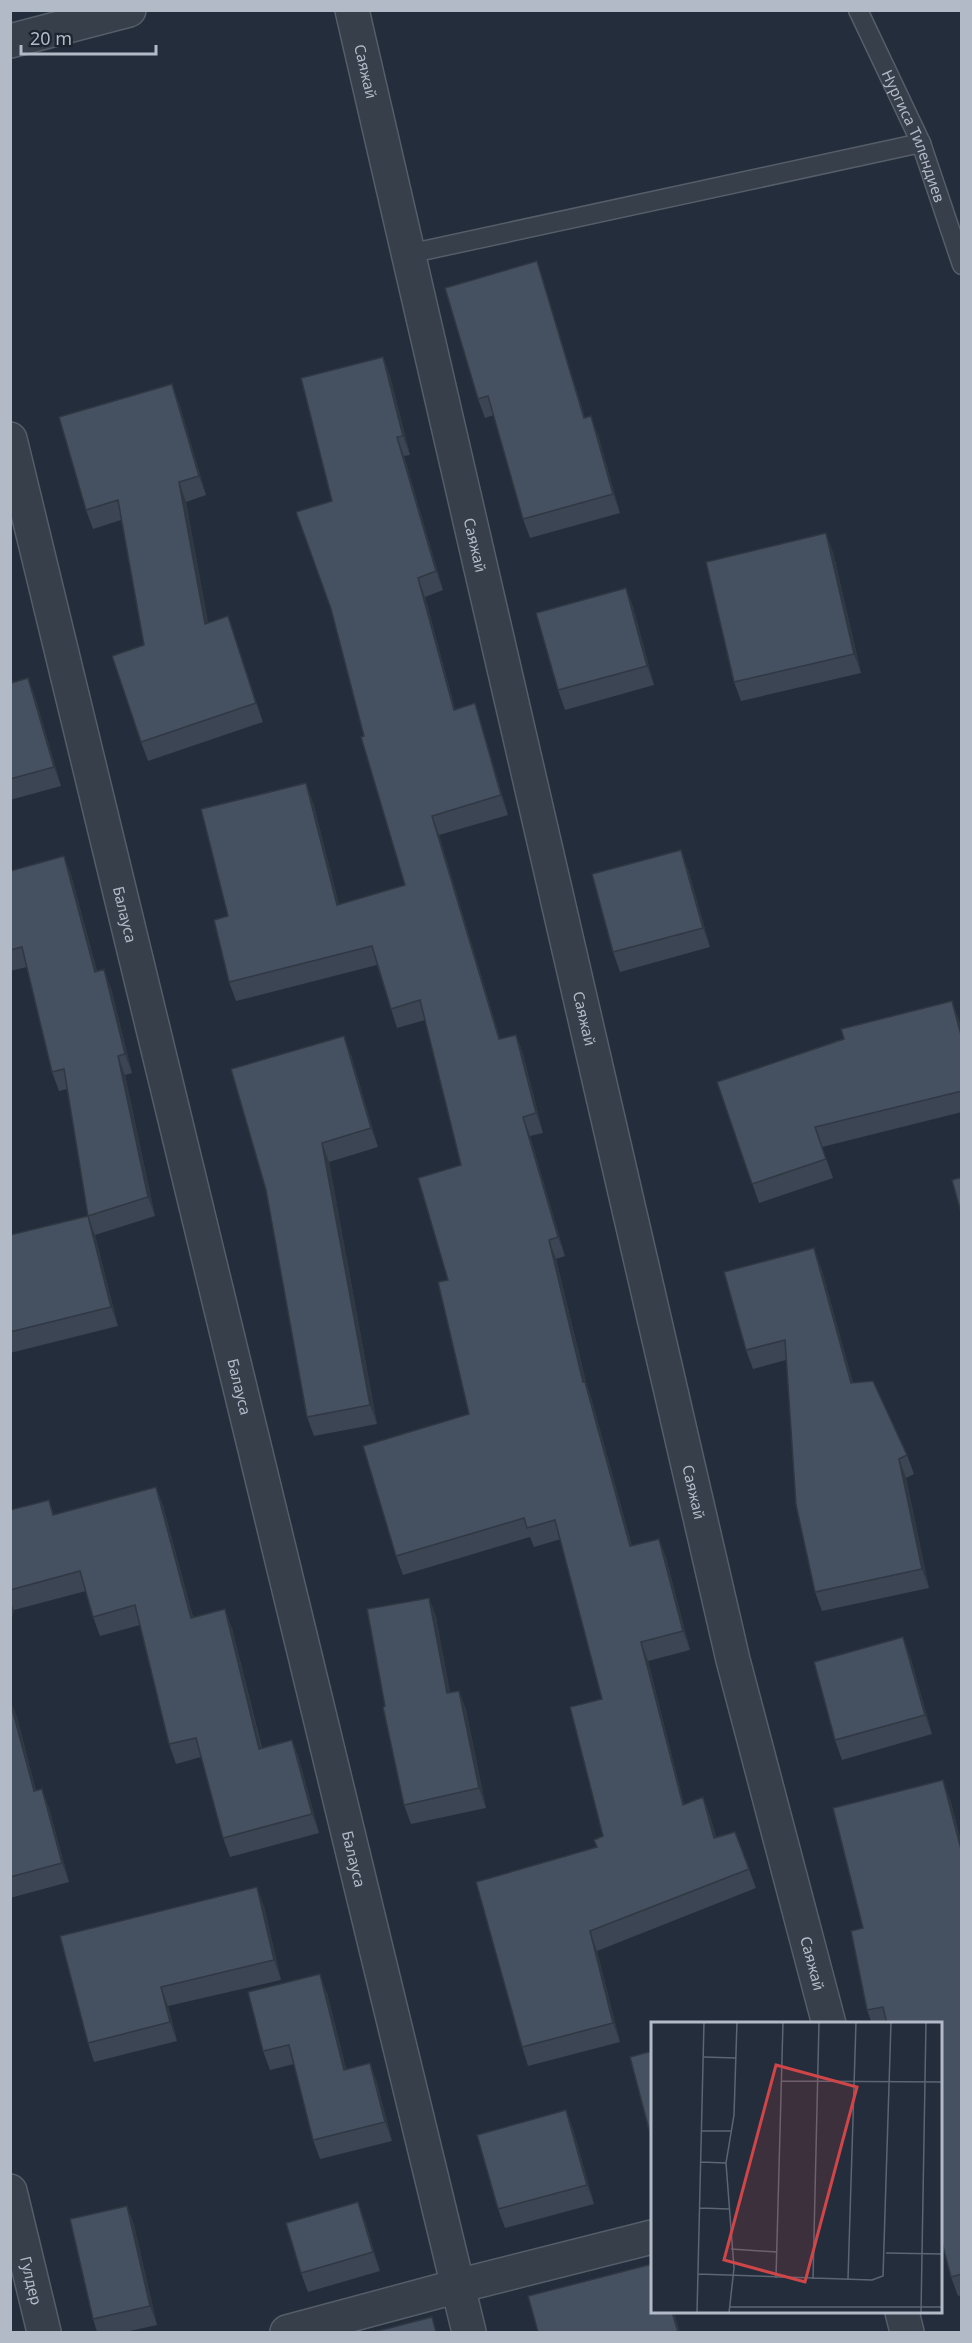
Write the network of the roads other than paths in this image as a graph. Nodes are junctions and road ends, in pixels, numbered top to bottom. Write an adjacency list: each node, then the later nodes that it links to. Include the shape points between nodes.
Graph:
1 (129, 10): 4 (street)
2 (352, 10): 6 (street, Саяжай)
3 (858, 10): 5 (lane, Нургиса Тилендиев)
4 (10, 41)
5 (921, 143): 6 (lane); 7 (lane, Нургиса Тилендиев)
6 (408, 254): 9 (street, Саяжай, via 733,1660)
7 (962, 266)
8 (10, 439): 12 (street, Балауса)
9 (828, 2022)
10 (10, 2191): 14 (street, Гулдер)
11 (651, 2237): 12 (street)
12 (458, 2286): 15 (street); 16 (street, Балауса)
13 (902, 2313): 17 (street)
14 (44, 2332)
15 (287, 2332)
16 (469, 2332)
17 (907, 2332)

